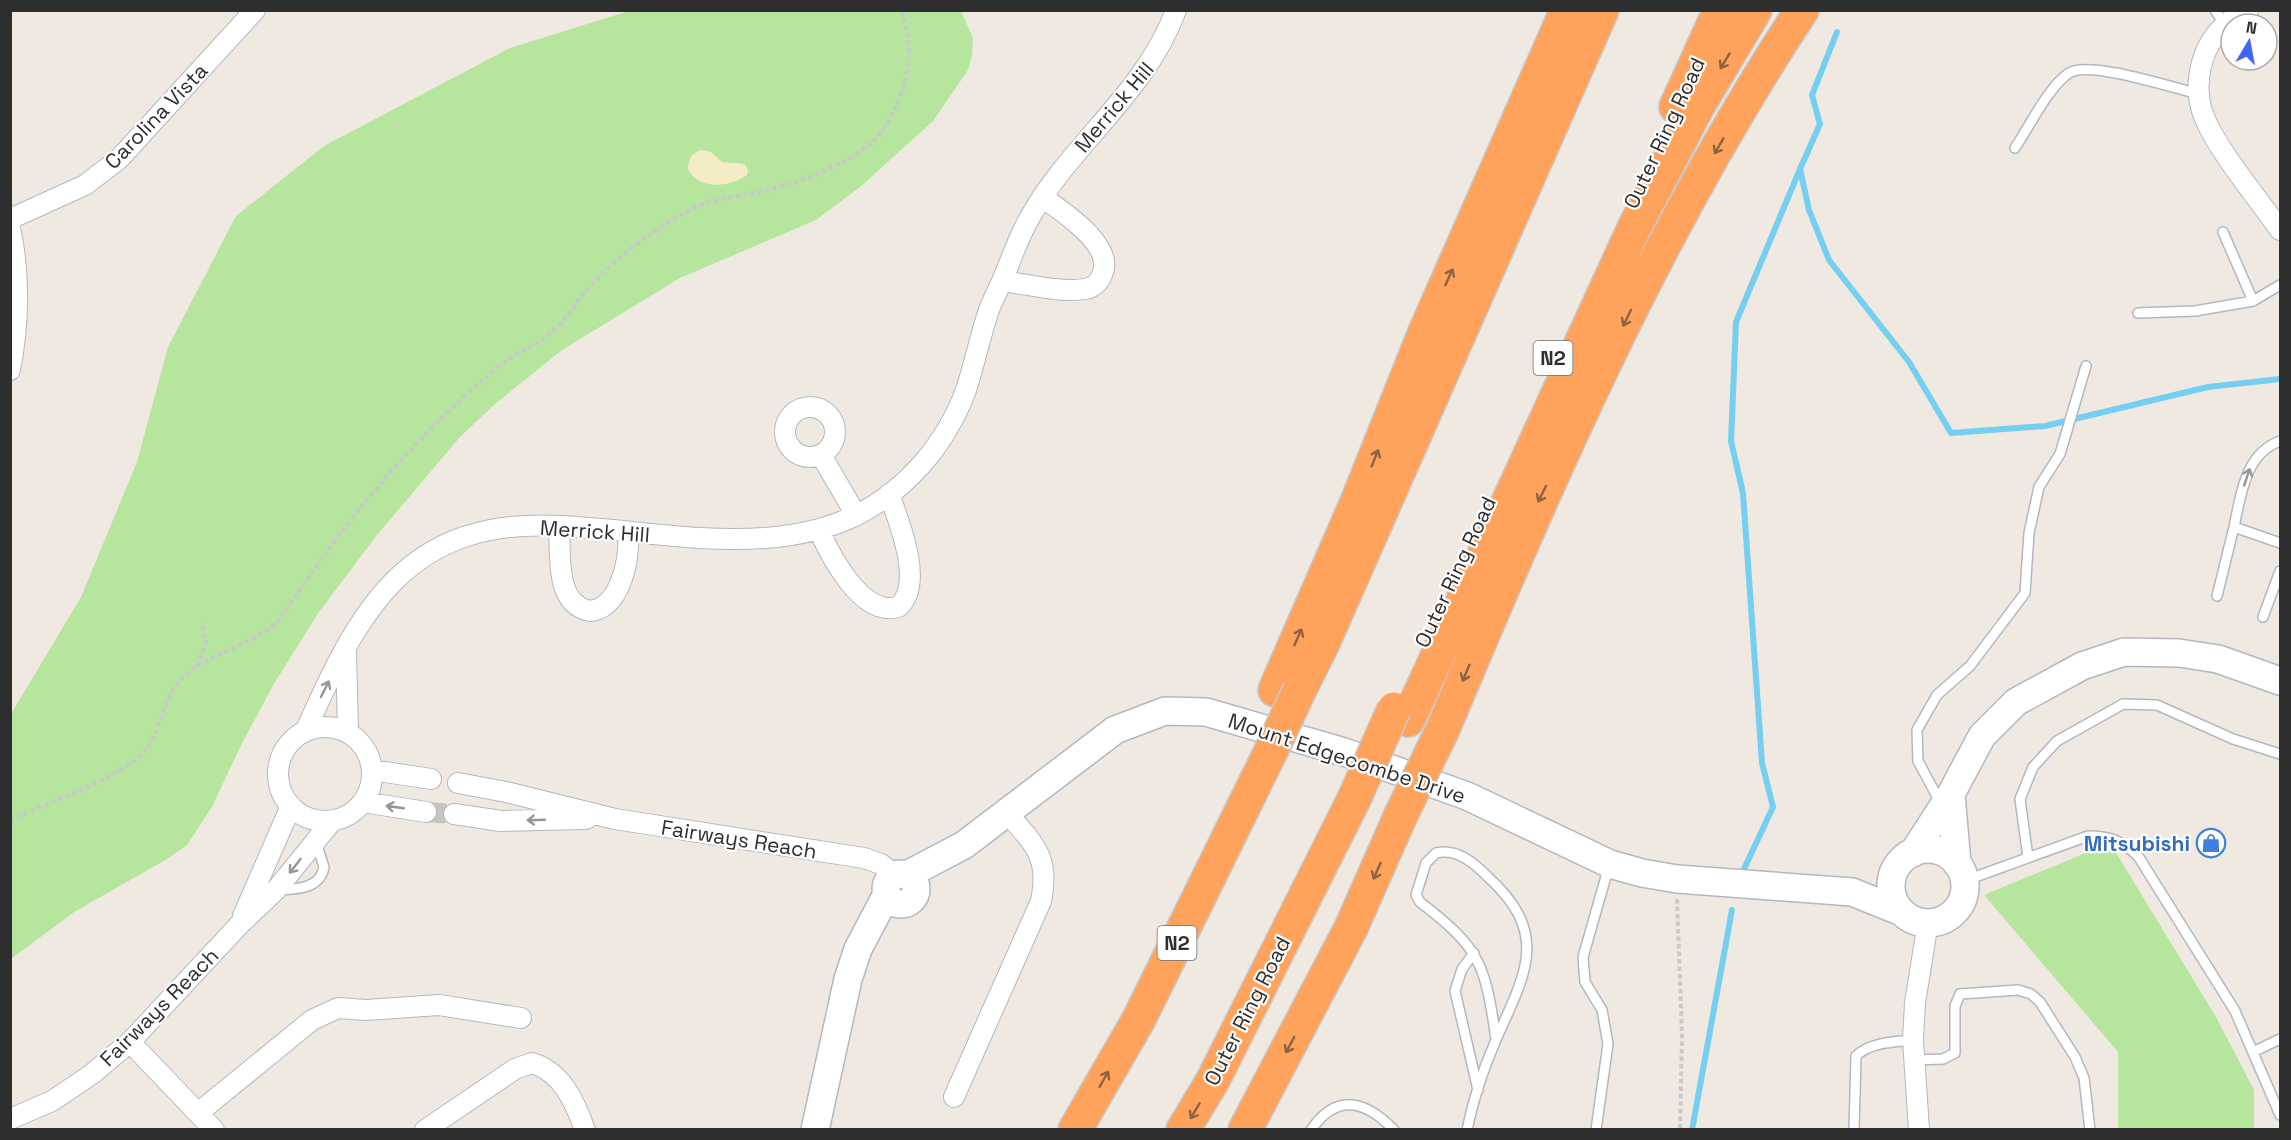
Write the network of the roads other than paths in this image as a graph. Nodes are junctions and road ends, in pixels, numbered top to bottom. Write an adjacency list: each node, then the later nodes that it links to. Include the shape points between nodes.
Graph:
1 (255, 10): 13 (street, Carolina Vista, via 119,159 85,185)
2 (1176, 10): 12 (street, Merrick Hill, via 1155,58)
3 (1567, 10): 38 (highway, one-way to 3, via 1425,332)
4 (1586, 10): 35 (highway)
5 (1602, 10): 35 (highway, N2)
6 (1720, 10): 39 (highway, Outer Ring Road / N2, via 1618,231 1547,370)
7 (1755, 10): 39 (highway, one-way to 39, via 1698,106 1635,226)
8 (1802, 10): 84 (highway, one-way to 84, bridge, via 1758,77 1658,253 1535,509 1443,729 1346,938)
9 (2219, 22): 10 (street, via 2202,63)
10 (2199, 94): 11 (lane, via 2097,69 2077,69 2061,80); 15 (street, via 2205,119)
11 (2015, 148)
12 (1042, 197): 17 (street, Merrick Hill, via 1012,252); 17 (street, via 1065,213 1098,246 1104,256 1103,275 1088,289 1072,290)
13 (10, 219)
14 (10, 228): 22 (street, via 16,259)
15 (2280, 230)
16 (2223, 232): 19 (lane)
17 (1002, 281): 25 (street, Merrick Hill, via 988,312 965,391 943,439 918,470)
18 (2280, 285): 19 (lane)
19 (2253, 301): 20 (lane, via 2195,311)
20 (2138, 313)
21 (2086, 366): 46 (lane, via 2060,454 2039,488 2029,533 2025,593 1970,666 1937,695 1917,730 1918,761)
22 (10, 370)
23 (2280, 441): 28 (lane, one-way to 23, via 2247,474 2255,459)
24 (821, 455): 26 (street)
25 (889, 494): 26 (street, Merrick Hill); 29 (street, via 900,523 910,574 909,591 898,607 881,609 871,604 829,554)
26 (856, 515): 29 (street, Merrick Hill)
27 (560, 526): 30 (street, Merrick Hill); 30 (street, via 566,592 576,606 590,611 606,605 617,588 629,548); 36 (street, Merrick Hill, via 493,530 436,549 397,576 370,606)
28 (2234, 527): 31 (lane); 33 (lane)
29 (819, 530): 30 (street, Merrick Hill, via 783,537 727,540)
30 (628, 533)
31 (2280, 543)
32 (2280, 571): 34 (lane)
33 (2217, 596)
34 (2263, 617)
35 (1323, 643): 38 (highway, N2)
36 (346, 646): 40 (street, Merrick Hill, one-way to 36); 41 (street)
37 (2280, 681): 46 (street, via 2218,659 2179,652 2124,652 2082,666 2009,708 1982,736)
38 (1287, 691): 82 (highway, N2, one-way to 38, bridge, via 1191,917)
39 (1401, 715): 83 (highway, Outer Ring Road / N2, one-way to 83, bridge, via 1363,800)
40 (305, 732): 41 (street, via 334,728); 48 (street, via 293,740 279,765 283,794)
41 (348, 733): 43 (street, via 365,748)
42 (2280, 754): 55 (lane, via 2233,739 2157,705 2123,704 2057,741 2033,767 2020,799)
43 (372, 770): 44 (street); 47 (street, via 371,787)
44 (431, 779)
45 (458, 783): 52 (street, Fairways Reach)
46 (1947, 801): 56 (street); 58 (street)
47 (363, 802): 49 (street, one-way to 47); 53 (street, Fairways Reach)
48 (291, 806): 53 (street, via 303,816); 64 (street, Fairways Reach)
49 (426, 812)
50 (454, 814): 52 (street, Fairways Reach, one-way to 50, via 501,821)
51 (1008, 814): 57 (street, Mount Edgecombe Drive, via 1115,730 1165,711 1197,711 1344,752 1467,796); 59 (street, Mount Edgecombe Drive); 74 (street, via 1041,858 1045,873 1041,901)
52 (615, 819): 59 (street, Fairways Reach, via 864,858)
53 (332, 821): 54 (street, Fairways Reach)
54 (315, 840): 60 (street, Fairways Reach, one-way to 60); 60 (lane, via 324,862 321,877 308,886)
55 (2028, 858): 58 (lane); 71 (lane, via 2088,836 2109,836 2124,843 2138,856 2235,1011)
56 (1905, 860): 58 (street, via 1935,850 1949,856); 61 (street); 62 (street, via 1893,876 1892,892)
57 (1610, 864): 61 (street, Mount Edgecombe Drive, via 1677,879); 88 (lane, via 1584,957 1585,982 1602,1010 1608,1031)
58 (1961, 872): 63 (street, via 1963,897 1956,910 1943,919)
59 (898, 886): 81 (street, via 858,949)
60 (276, 890): 64 (street, Fairways Reach)
61 (1852, 892): 62 (street, Mount Edgecombe Drive)
62 (1902, 912): 63 (street)
63 (1928, 922): 69 (street)
64 (240, 924): 70 (street, Fairways Reach)
65 (1474, 953): 67 (lane, via 1485,974); 67 (lane, via 1462,936 1416,895 1426,863 1436,853 1456,854 1472,862 1503,890 1519,914 1528,954 1524,979); 73 (lane, via 1462,969 1455,991)
66 (521, 1018): 75 (street, via 439,1005 338,1008 312,1020)
67 (1496, 1039): 73 (lane)
68 (2280, 1039): 71 (lane)
69 (1913, 1040): 72 (street); 89 (lane, via 1866,1049 1856,1056)
70 (130, 1042): 75 (street); 77 (street, Fairways Reach, via 52,1101)
71 (2253, 1052): 76 (lane)
72 (1914, 1060): 90 (street); 91 (lane, via 1943,1059 1955,1053 1955,1006 1960,994 2024,991 2040,1002 2075,1057 2084,1078)
73 (1478, 1090): 87 (lane)
74 (954, 1097)
75 (198, 1113): 78 (street)
76 (2280, 1115)
77 (10, 1119)
78 (214, 1130)
79 (425, 1130): 80 (street, via 515,1069 532,1063 561,1083 576,1105)
80 (585, 1130)
81 (815, 1130)
82 (1076, 1130)
83 (1183, 1130)
84 (1245, 1130)
85 (1311, 1130): 86 (lane, via 1329,1109 1353,1104 1379,1114)
86 (1394, 1130)
87 (1467, 1130)
88 (1596, 1130)
89 (1854, 1130)
90 (1919, 1130)
91 (2091, 1130)

